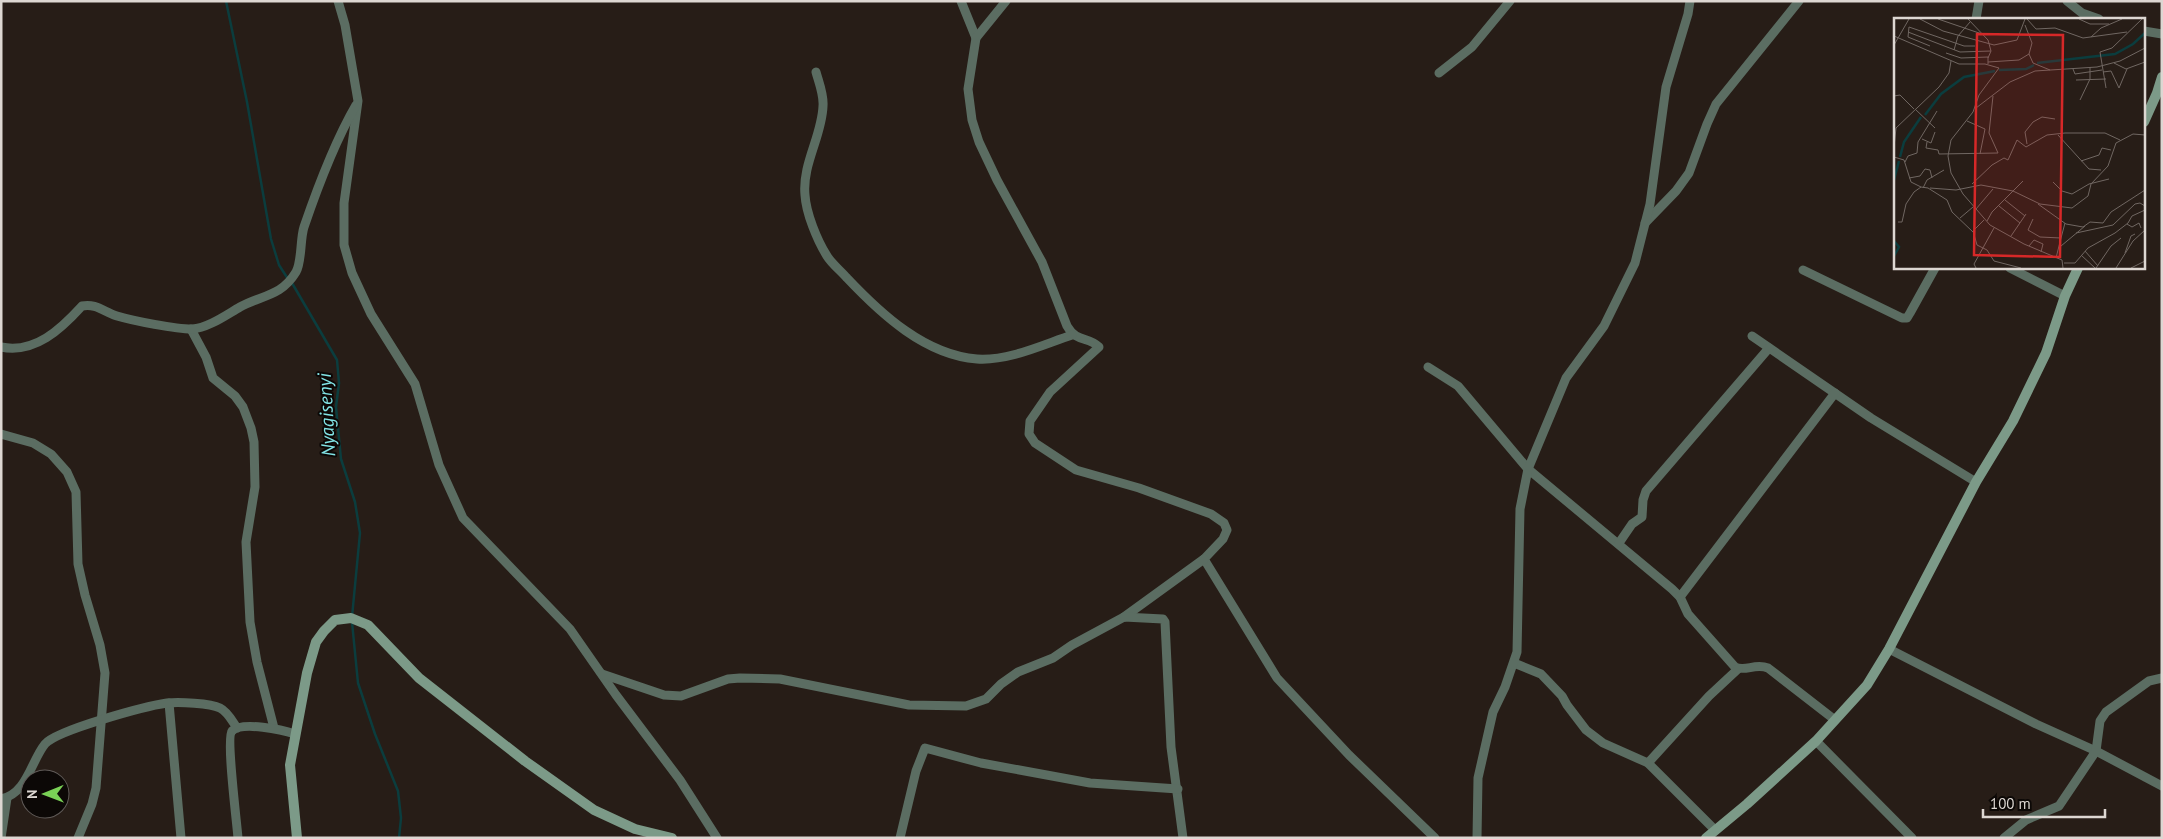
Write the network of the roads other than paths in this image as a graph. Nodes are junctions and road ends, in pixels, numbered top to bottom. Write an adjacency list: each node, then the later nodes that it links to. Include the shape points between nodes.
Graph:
1 (338, 1): 17 (street)
2 (961, 1): 13 (street)
3 (1006, 1): 13 (street)
4 (1510, 1): 15 (street, via 1472,47)
5 (1690, 1): 19 (street, via 1666,87 1650,204)
6 (1799, 1): 19 (street, via 1716,104 1689,174)
7 (1979, 1): 9 (street)
8 (2067, 1): 10 (street, via 2082,13)
9 (1976, 18)
10 (2096, 18)
11 (2146, 30): 12 (street)
12 (2162, 34)
13 (976, 38): 26 (street, via 968,89 978,142 1042,262)
14 (816, 72): 26 (street, via 824,105 808,166 805,195 815,231 828,257 851,282 884,315 924,342 948,353 977,359 1000,358)
15 (1439, 73)
16 (2162, 77): 18 (main road)
17 (358, 101): 25 (street, via 340,133 304,229 297,270 277,291 244,304 211,323); 42 (street, via 344,203 344,245 352,273 371,314 415,384 439,465 464,518 570,629)
18 (2146, 118)
19 (1644, 224): 33 (street, via 1635,263 1625,286 1592,344 1566,378)
20 (1934, 269): 23 (street, via 1907,318)
21 (2012, 269): 24 (street)
22 (2078, 269): 24 (main road)
23 (1803, 270)
24 (2065, 296): 34 (main road, via 2046,353 2013,421)
25 (191, 329): 28 (street, via 131,320 87,305 82,306 61,329 33,345 19,349); 48 (street, via 213,378 235,396 242,407 254,442 255,487 246,542 250,622)
26 (1072, 335): 36 (street, via 1099,346 1050,392 1030,422 1029,434 1035,442 1076,470 1139,488 1211,514 1224,523 1228,530 1223,540)
27 (1752, 336): 29 (street)
28 (1, 347)
29 (1769, 348): 31 (street); 35 (street, via 1646,492 1642,517 1632,524)
30 (1428, 367): 33 (street, via 1458,386)
31 (1835, 393): 34 (street); 37 (street)
32 (1, 434): 46 (street, via 33,444 51,454 67,472 76,492 78,564 100,645 104,673)
33 (1528, 469): 35 (street); 40 (street, via 1520,509 1517,652)
34 (1976, 482): 39 (main road)
35 (1619, 542): 37 (street)
36 (1204, 558): 38 (street); 66 (street, via 1277,678 1349,756)
37 (1680, 597): 41 (street, via 1688,614)
38 (1124, 617): 42 (street, via 1053,658 1018,672 986,699 966,706 909,705 780,679 728,679 681,696 664,695); 54 (street, via 1163,619 1166,622 1171,748)
39 (1889, 649): 45 (main road, via 1867,685); 51 (street)
40 (1514, 663): 52 (street, via 1541,674 1562,696 1586,730 1603,743); 67 (street, via 1493,712 1478,778)
41 (1738, 669): 45 (street, via 1760,665 1768,668); 52 (street)
42 (602, 674): 63 (street, via 680,780)
43 (2162, 678): 51 (street, via 2150,681 2106,712 2100,720)
44 (170, 703): 46 (street); 47 (street, via 212,705 227,713); 59 (street)
45 (1835, 720): 50 (main road)
46 (100, 722): 55 (street, via 57,735 45,744 23,784); 58 (street, via 96,788)
47 (237, 728): 48 (street); 60 (street, via 231,731 230,736)
48 (274, 728): 49 (street)
49 (295, 734): 61 (main road, via 290,765); 62 (main road, via 316,642 335,620 352,618 368,625 427,684 594,810 635,829)
50 (1816, 741): 56 (main road); 69 (street)
51 (2096, 751): 53 (street); 70 (street, via 2059,806 2026,820)
52 (1648, 763): 56 (street)
53 (2162, 786)
54 (1178, 789): 64 (street, via 1090,783 981,763 925,748 916,771); 65 (street)
55 (4, 799): 57 (street)
56 (1715, 830): 68 (main road)
57 (1, 838)
58 (78, 838)
59 (181, 838)
60 (238, 838)
61 (297, 838)
62 (672, 838)
63 (717, 838)
64 (900, 838)
65 (1183, 838)
66 (1435, 838)
67 (1477, 838)
68 (1706, 838)
69 (1912, 838)
70 (2004, 838)

